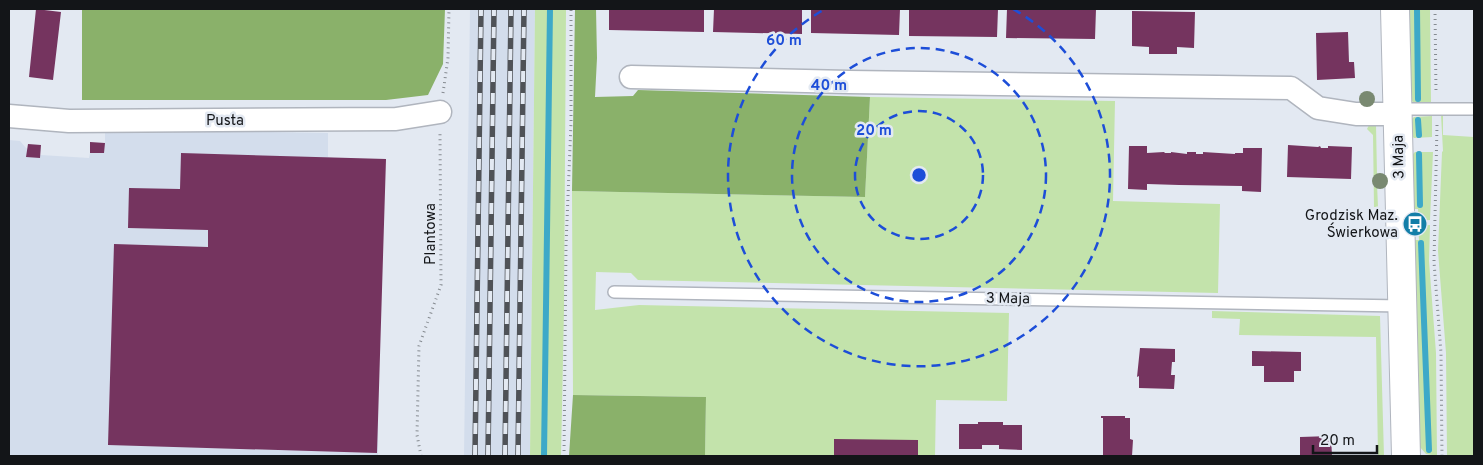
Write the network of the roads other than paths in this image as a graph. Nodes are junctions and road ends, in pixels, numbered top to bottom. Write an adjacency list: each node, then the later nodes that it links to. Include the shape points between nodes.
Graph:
1 (1395, 9): 5 (street, 3 Maja)
2 (631, 77): 5 (street, via 1291,88 1318,108 1356,114)
3 (1472, 109): 5 (lane)
4 (440, 112): 6 (street, Pusta, via 396,119 69,121)
5 (1398, 112): 8 (street, 3 Maja)
6 (9, 116)
7 (614, 292): 8 (lane, 3 Maja)
8 (1402, 306): 9 (street, 3 Maja)
9 (1406, 456)

